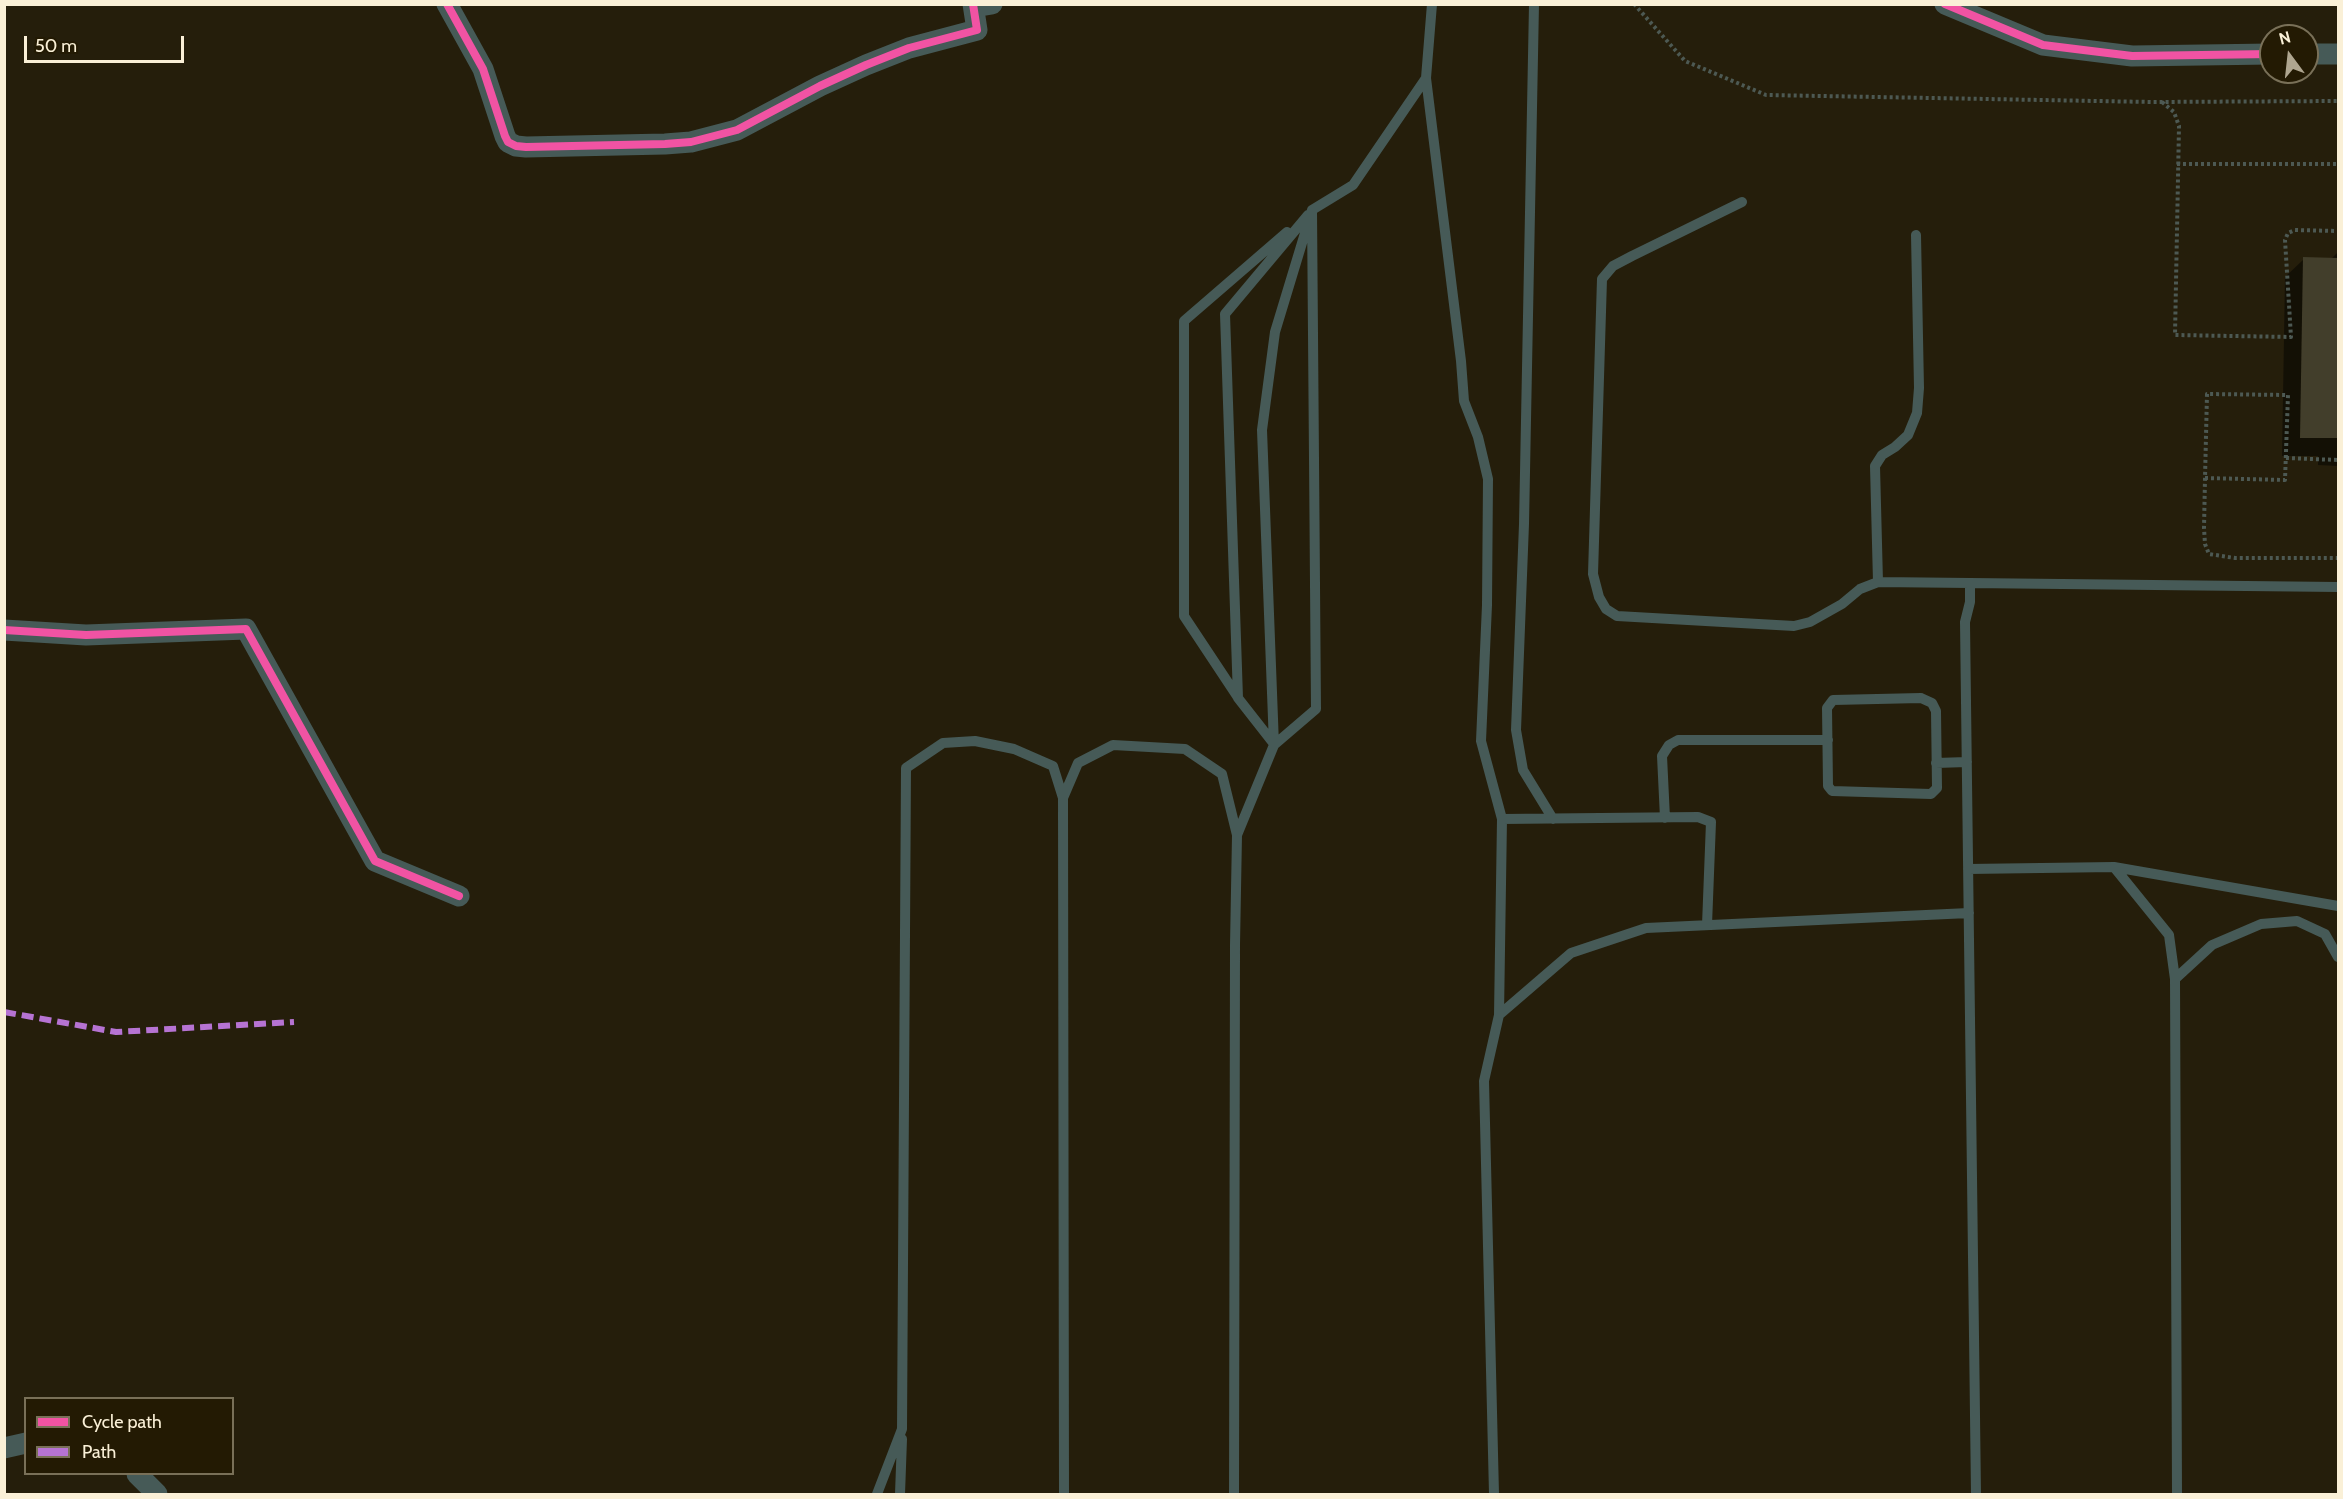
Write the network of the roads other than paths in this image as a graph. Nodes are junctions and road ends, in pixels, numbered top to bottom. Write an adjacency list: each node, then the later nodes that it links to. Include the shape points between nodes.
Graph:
1 (447, 4): 5 (street, via 483,69 508,142 526,147 665,144 737,130 866,65 909,48 977,30)
2 (1432, 4): 9 (lane)
3 (1534, 4): 25 (lane, via 1516,730 1523,770)
4 (1945, 4): 6 (street, via 2043,45 2132,56)
5 (980, 5)
6 (2259, 54)
7 (2319, 54): 8 (street)
8 (2338, 54)
9 (1426, 78): 11 (lane, via 1353,185); 24 (lane, via 1464,401 1488,479 1480,741)
10 (1742, 202): 13 (lane, via 1613,266 1602,279 1593,564 1599,597 1606,609 1617,616 1794,626 1810,622 1860,589)
11 (1312, 210): 17 (lane, via 1225,314); 17 (lane, via 1184,321 1184,616); 19 (lane, via 1275,332 1262,430); 19 (lane, via 1316,709)
12 (1916, 236): 13 (lane, via 1917,413 1908,435 1882,455 1875,466)
13 (1878, 582): 14 (lane)
14 (1970, 583): 15 (lane); 20 (lane, via 1965,622)
15 (2338, 587)
16 (4, 630): 29 (street, via 86,635 246,629 375,861)
17 (1238, 698): 19 (lane)
18 (1828, 740): 21 (lane, via 1828,786 1833,792 1931,794 1937,788); 21 (lane, via 1827,708 1833,700 1922,698 1932,703 1936,711); 23 (lane, via 1678,740 1662,756)
19 (1274, 745): 26 (lane)
20 (1967, 762): 21 (lane); 28 (lane)
21 (1936, 763)
22 (1064, 798): 26 (lane, via 1078,763 1113,745 1185,749 1222,774); 36 (lane, via 1053,766 1014,749 975,741 943,743 906,768); 43 (lane)
23 (1665, 818): 25 (lane); 32 (lane, via 1698,817 1712,822)
24 (1502, 819): 25 (lane); 35 (lane)
25 (1553, 819)
26 (1237, 835): 44 (lane)
27 (2114, 867): 28 (lane); 30 (lane); 34 (lane, via 2169,935)
28 (1968, 869): 31 (lane)
29 (459, 896)
30 (2338, 906)
31 (1969, 913): 32 (lane); 46 (lane)
32 (1707, 925): 35 (lane, via 1646,928 1571,953)
33 (2338, 957): 34 (lane, via 2325,934 2297,921 2261,924 2212,945)
34 (2175, 979): 47 (lane)
35 (1498, 1015): 45 (lane, via 1484,1082)
36 (902, 1430): 41 (lane); 42 (lane)
37 (24, 1443): 38 (street)
38 (4, 1448)
39 (139, 1475): 40 (street)
40 (157, 1494)
41 (877, 1494)
42 (900, 1494)
43 (1064, 1494)
44 (1233, 1494)
45 (1494, 1494)
46 (1976, 1494)
47 (2177, 1494)

